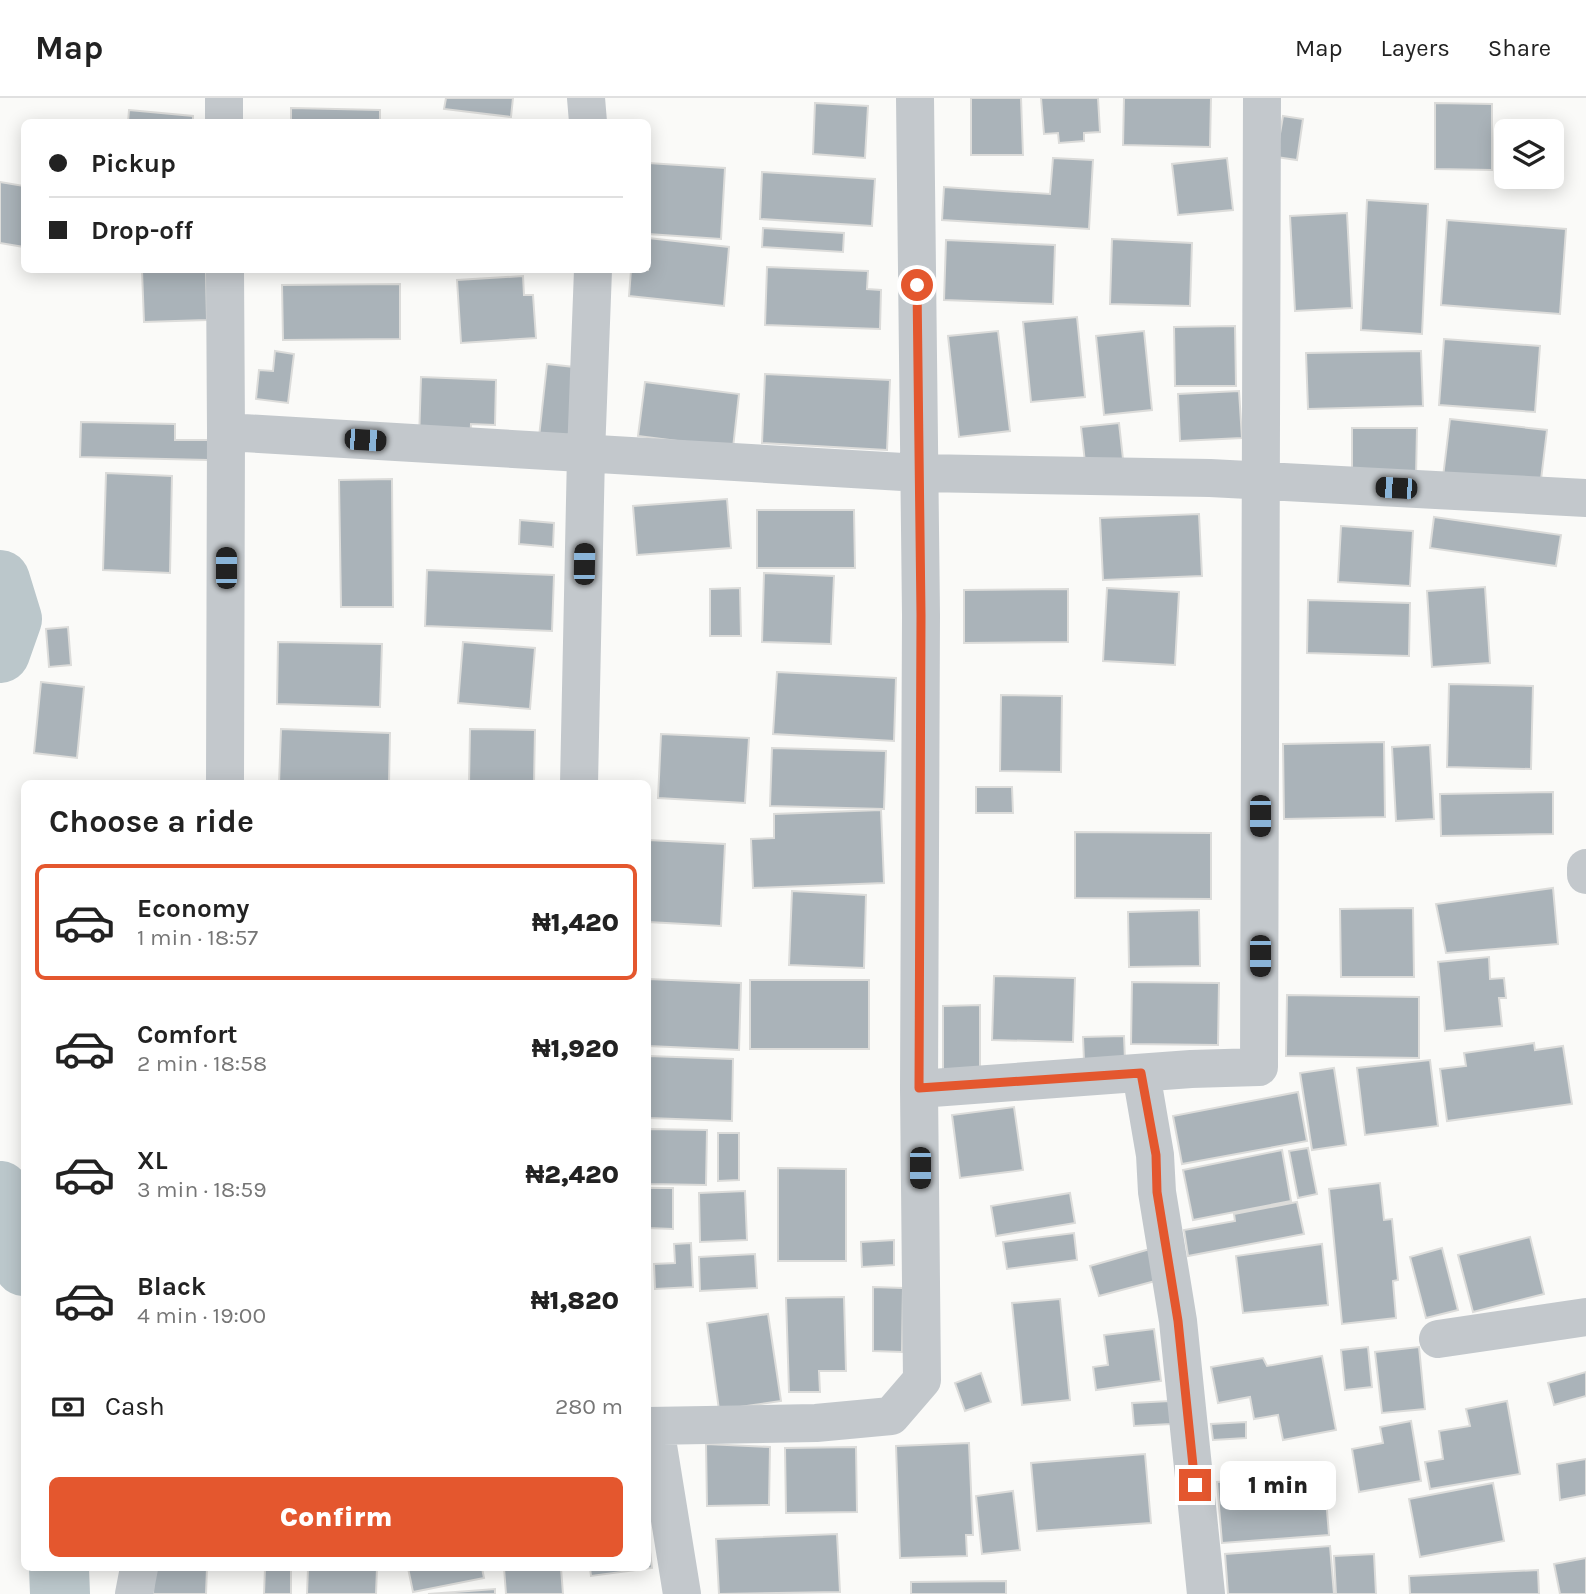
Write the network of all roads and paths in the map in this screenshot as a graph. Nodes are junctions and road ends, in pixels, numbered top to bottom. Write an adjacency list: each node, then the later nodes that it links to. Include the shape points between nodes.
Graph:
1 (224, 98): 5 (street)
2 (586, 98): 6 (street)
3 (915, 98): 11 (street)
4 (1262, 98): 12 (street)
5 (224, 119)
6 (587, 119)
7 (225, 273): 9 (street)
8 (593, 273): 10 (street)
9 (226, 432): 10 (street); 14 (street)
10 (586, 454): 11 (street); 15 (street)
11 (920, 473): 12 (street); 19 (street)
12 (1261, 481): 13 (street); 18 (street, via 1259,1068)
13 (1586, 498)
14 (225, 780)
15 (579, 780)
16 (1586, 869): 17 (street)
17 (1586, 874)
18 (1141, 1073): 19 (street); 26 (street, via 1178,1321)
19 (919, 1088): 22 (street, via 922,1380 891,1416 816,1423)
20 (1586, 1317): 21 (street)
21 (1438, 1339)
22 (651, 1426): 25 (street)
23 (138, 1571): 24 (street)
24 (134, 1594)
25 (682, 1594)
26 (1206, 1594)

